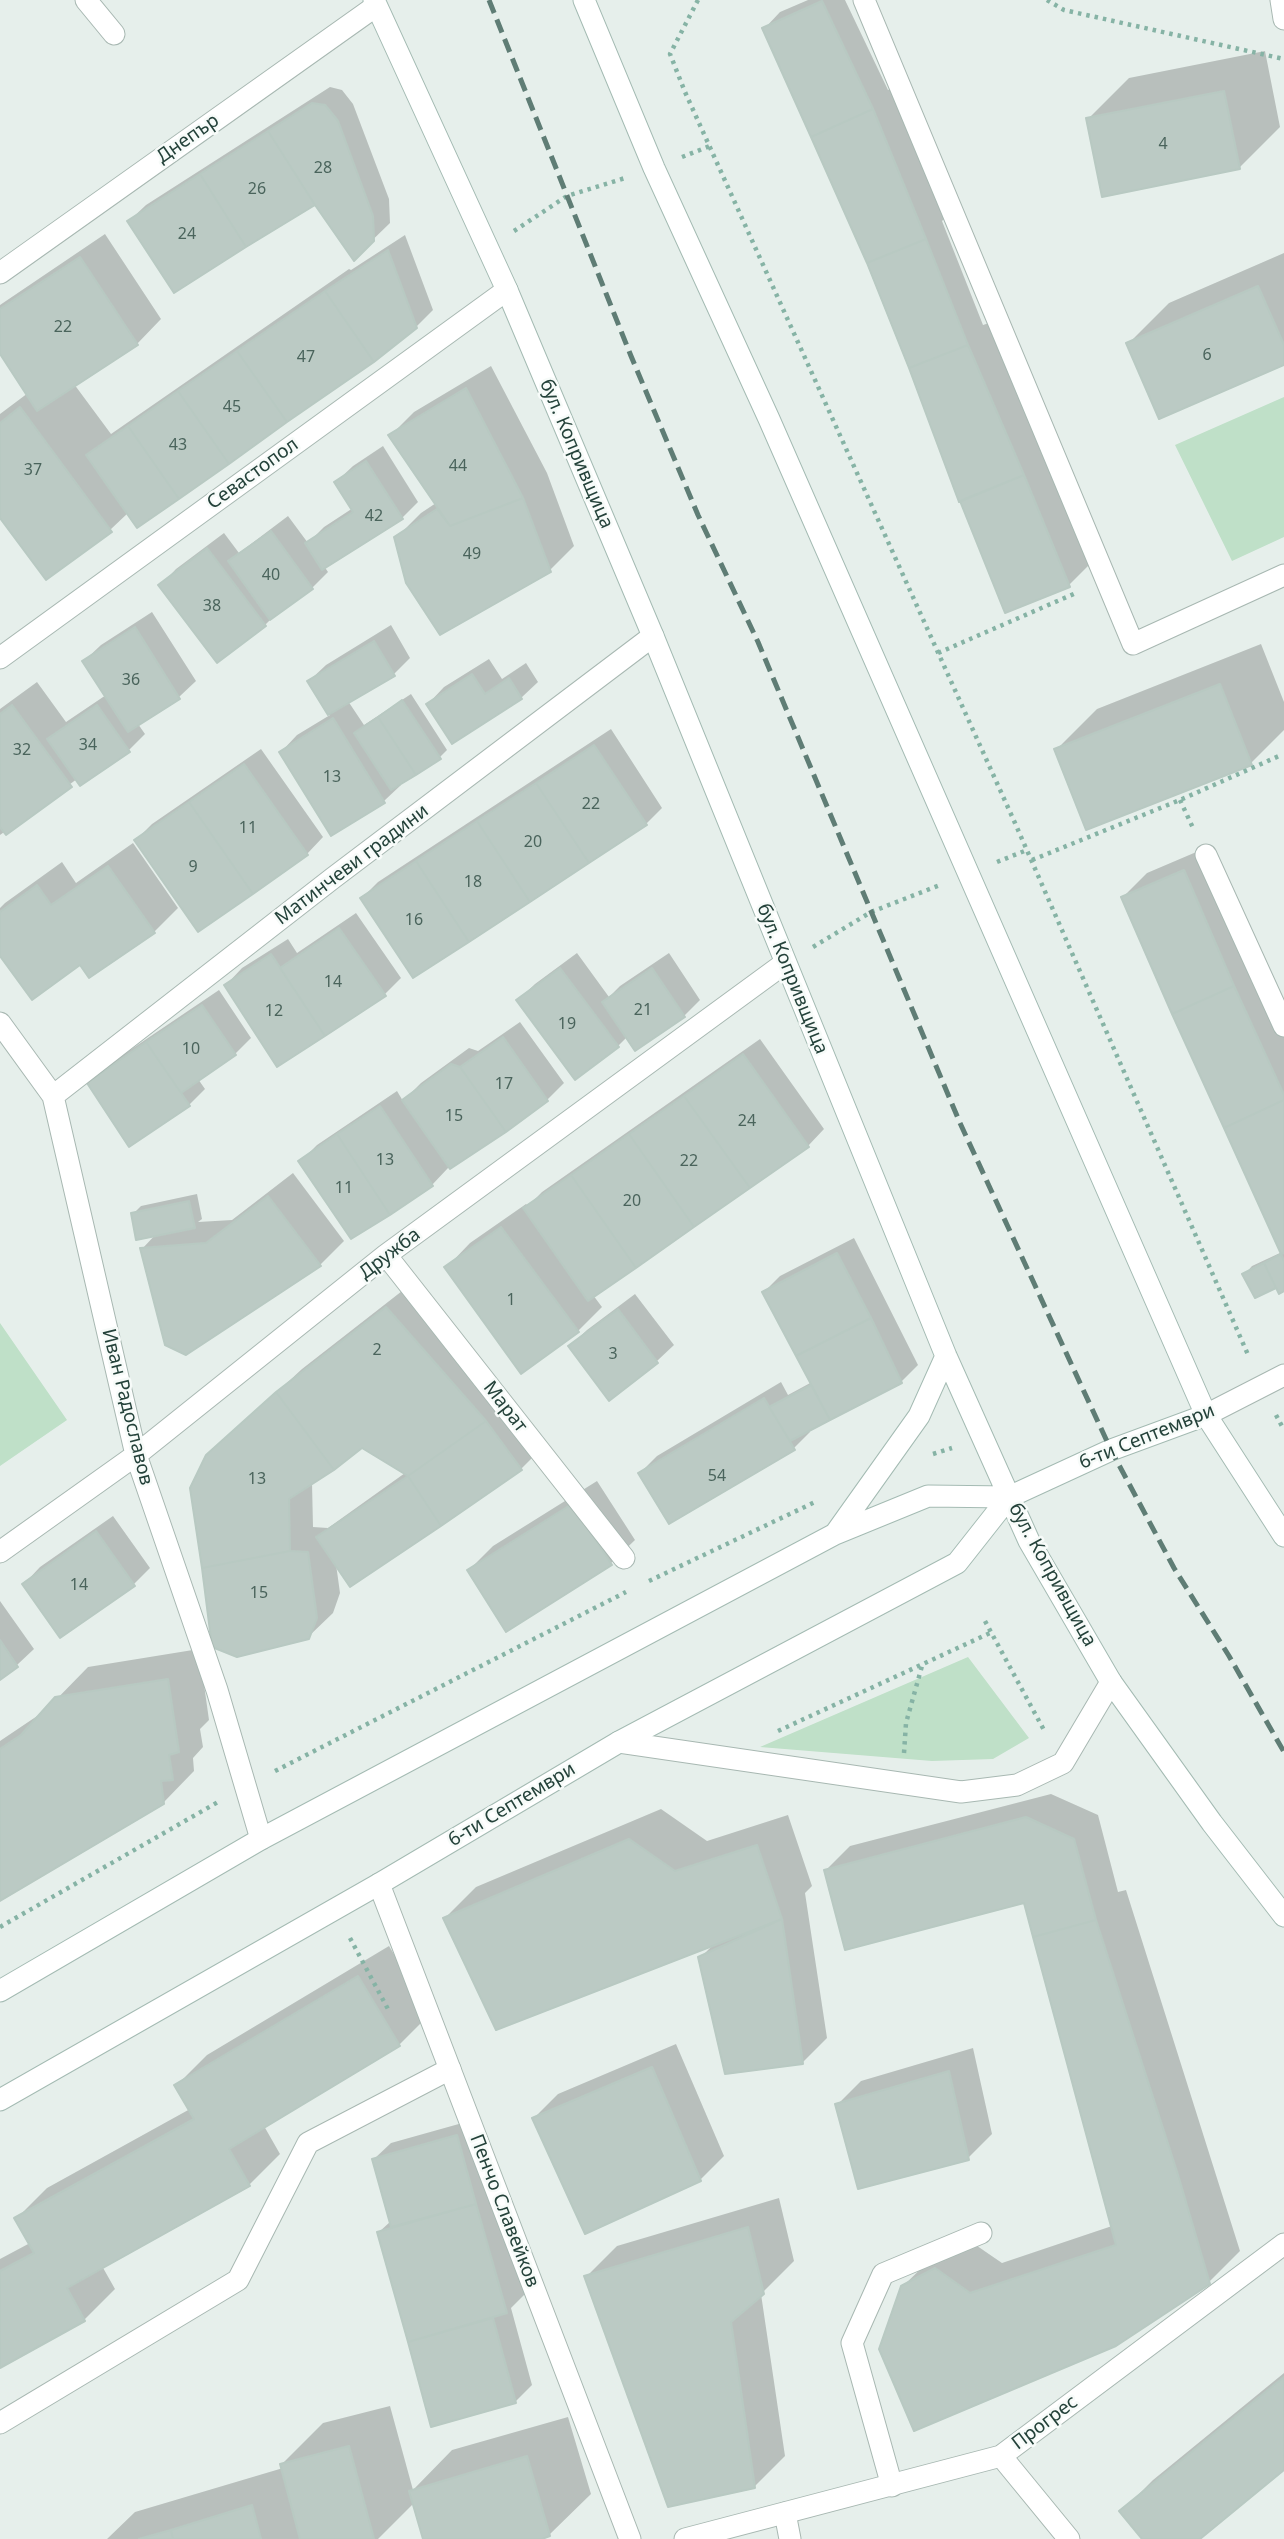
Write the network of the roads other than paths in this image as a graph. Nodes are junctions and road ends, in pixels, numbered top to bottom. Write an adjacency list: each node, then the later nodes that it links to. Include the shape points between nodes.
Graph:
1 (86, 0): 7 (main road)
2 (584, 0): 21 (main road, via 654,168 769,418)
3 (864, 0): 10 (main road, via 1133,644)
4 (1281, 0): 6 (main road)
5 (375, 3): 8 (main road, Днепър); 9 (main road, бул. Копривщица)
6 (1284, 19)
7 (114, 34)
8 (0, 273)
9 (507, 290): 11 (main road, бул. Копривщица); 12 (main road, Севастопол)
10 (1284, 575)
11 (653, 636): 14 (main road, бул. Копривщица); 17 (main road, Матинчеви градини)
12 (0, 658)
13 (1206, 855): 16 (main road)
14 (785, 963): 18 (main road, Дружба); 19 (main road, бул. Копривщица)
15 (0, 1023): 17 (main road, Иван Радославов)
16 (1284, 1026)
17 (52, 1096): 22 (main road, Иван Радославов)
18 (386, 1255): 22 (main road, Дружба); 27 (main road, Марат)
19 (946, 1356): 23 (main road, бул. Копривщица); 24 (main road, via 919,1416)
20 (1284, 1375): 21 (main road, 6-ти Септември)
21 (1206, 1415): 23 (main road, 6-ти Септември, via 1111,1450); 25 (main road)
22 (136, 1455): 26 (main road, Дружба); 30 (main road, Иван Радославов, via 217,1690)
23 (1009, 1497): 24 (main road, 6-ти Септември, via 928,1496); 28 (main road, бул. Копривщица, via 1028,1541); 29 (main road, 6-ти Септември, via 957,1563)
24 (835, 1534): 30 (main road, 6-ти Септември)
25 (1284, 1536)
26 (0, 1552)
27 (624, 1559)
28 (1111, 1682): 29 (main road, via 1063,1763 1017,1785 961,1793); 32 (main road, бул. Копривщица)
29 (619, 1741): 31 (main road, 6-ти Септември)
30 (261, 1839): 33 (main road, 6-ти Септември)
31 (379, 1884): 34 (main road, Пенчо Славейков); 35 (main road, 6-ти Септември)
32 (1284, 1916)
33 (0, 1991)
34 (450, 2069): 38 (main road, via 308,2143 238,2280); 42 (main road, Пенчо Славейков)
35 (0, 2100)
36 (981, 2233): 40 (main road, via 883,2274 852,2343)
37 (1284, 2244): 39 (main road, Прогрес)
38 (0, 2423)
39 (1001, 2456): 40 (main road, Прогрес); 45 (main road)
40 (892, 2486): 41 (main road, Прогрес)
41 (785, 2514): 43 (main road, Прогрес); 44 (main road)
42 (630, 2539)
43 (685, 2539)
44 (790, 2539)
45 (1069, 2539)

